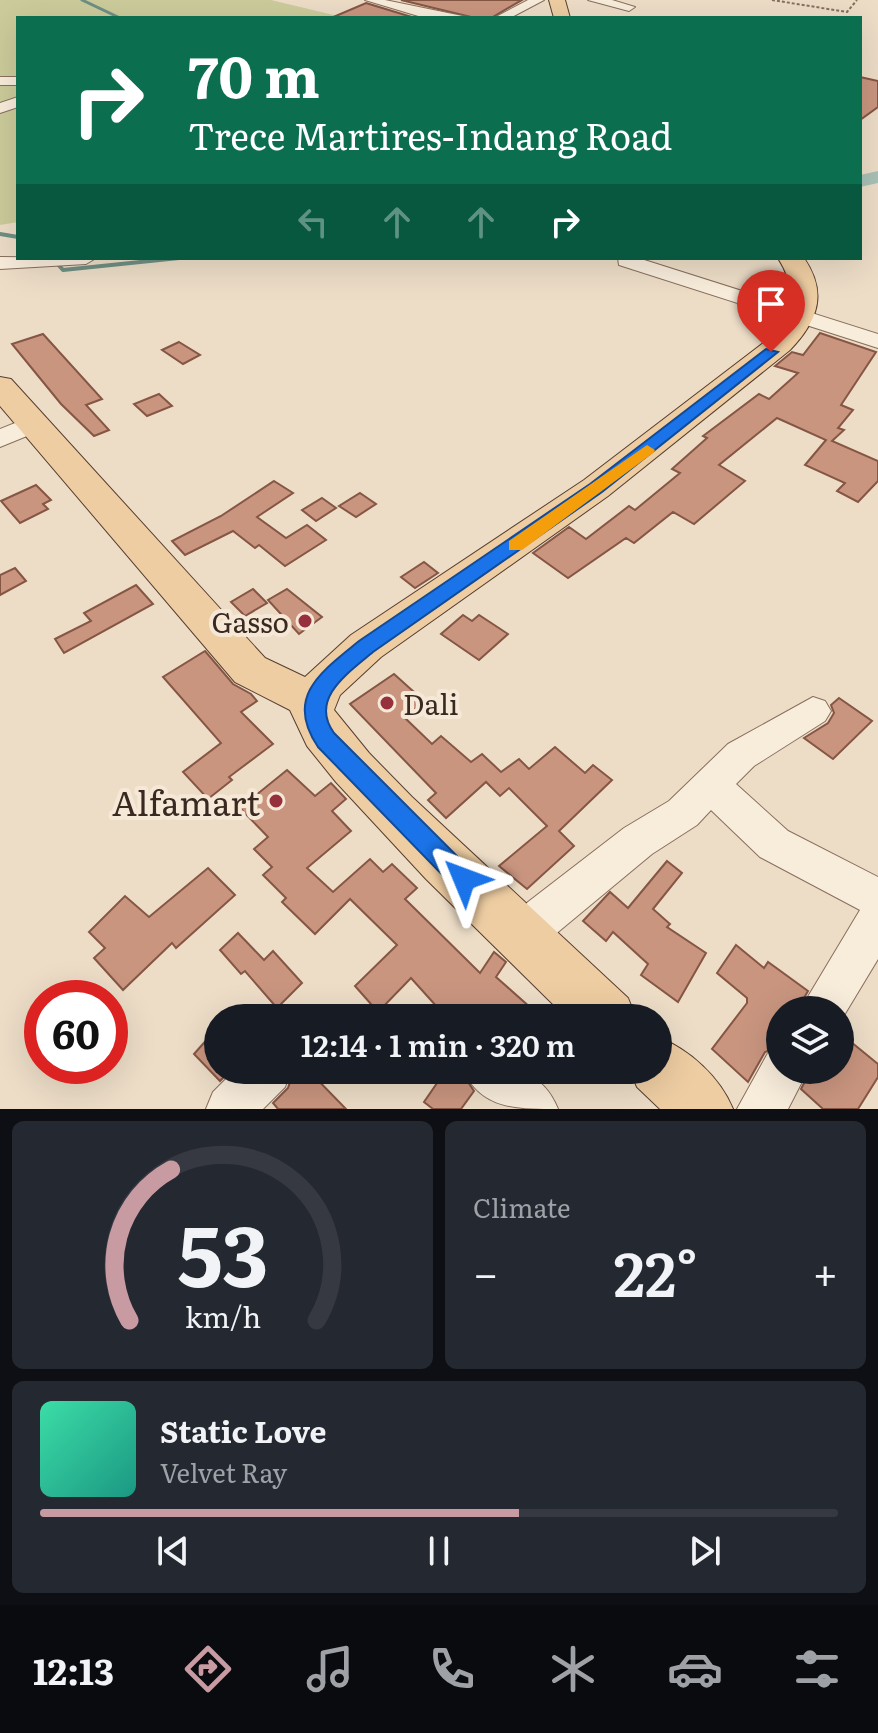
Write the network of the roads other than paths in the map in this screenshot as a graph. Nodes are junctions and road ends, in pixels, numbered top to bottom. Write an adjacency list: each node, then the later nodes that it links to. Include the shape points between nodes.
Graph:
1 (371, 0): 7 (street)
2 (440, 0): 7 (street)
3 (517, 0): 5 (street)
4 (594, 0): 6 (street)
5 (535, 1): 9 (street)
6 (629, 7)
7 (414, 11): 8 (street)
8 (451, 16)
9 (504, 16)
10 (65, 260): 13 (street)
11 (792, 260): 14 (main road, via 804,277)
12 (626, 261): 14 (street)
13 (0, 263)
14 (804, 311): 15 (street); 16 (street); 20 (main road, via 771,352 596,488 366,646 332,675)
15 (878, 324)
16 (878, 341)
17 (0, 386): 18 (main road)
18 (35, 423): 19 (street); 20 (main road, via 250,670)
19 (0, 439)
20 (314, 702): 25 (main road, via 315,724 326,740)
21 (813, 711): 22 (street, via 741,755)
22 (711, 785): 23 (street, via 774,844); 25 (street, via 683,813 638,841)
23 (878, 898)
24 (878, 920): 26 (street)
25 (524, 937): 27 (main road)
26 (831, 996)
27 (593, 1004)
28 (254, 1084): 31 (street)
29 (503, 1084): 32 (street)
30 (776, 1084): 33 (street)
31 (230, 1109)
32 (534, 1109)
33 (761, 1109)

